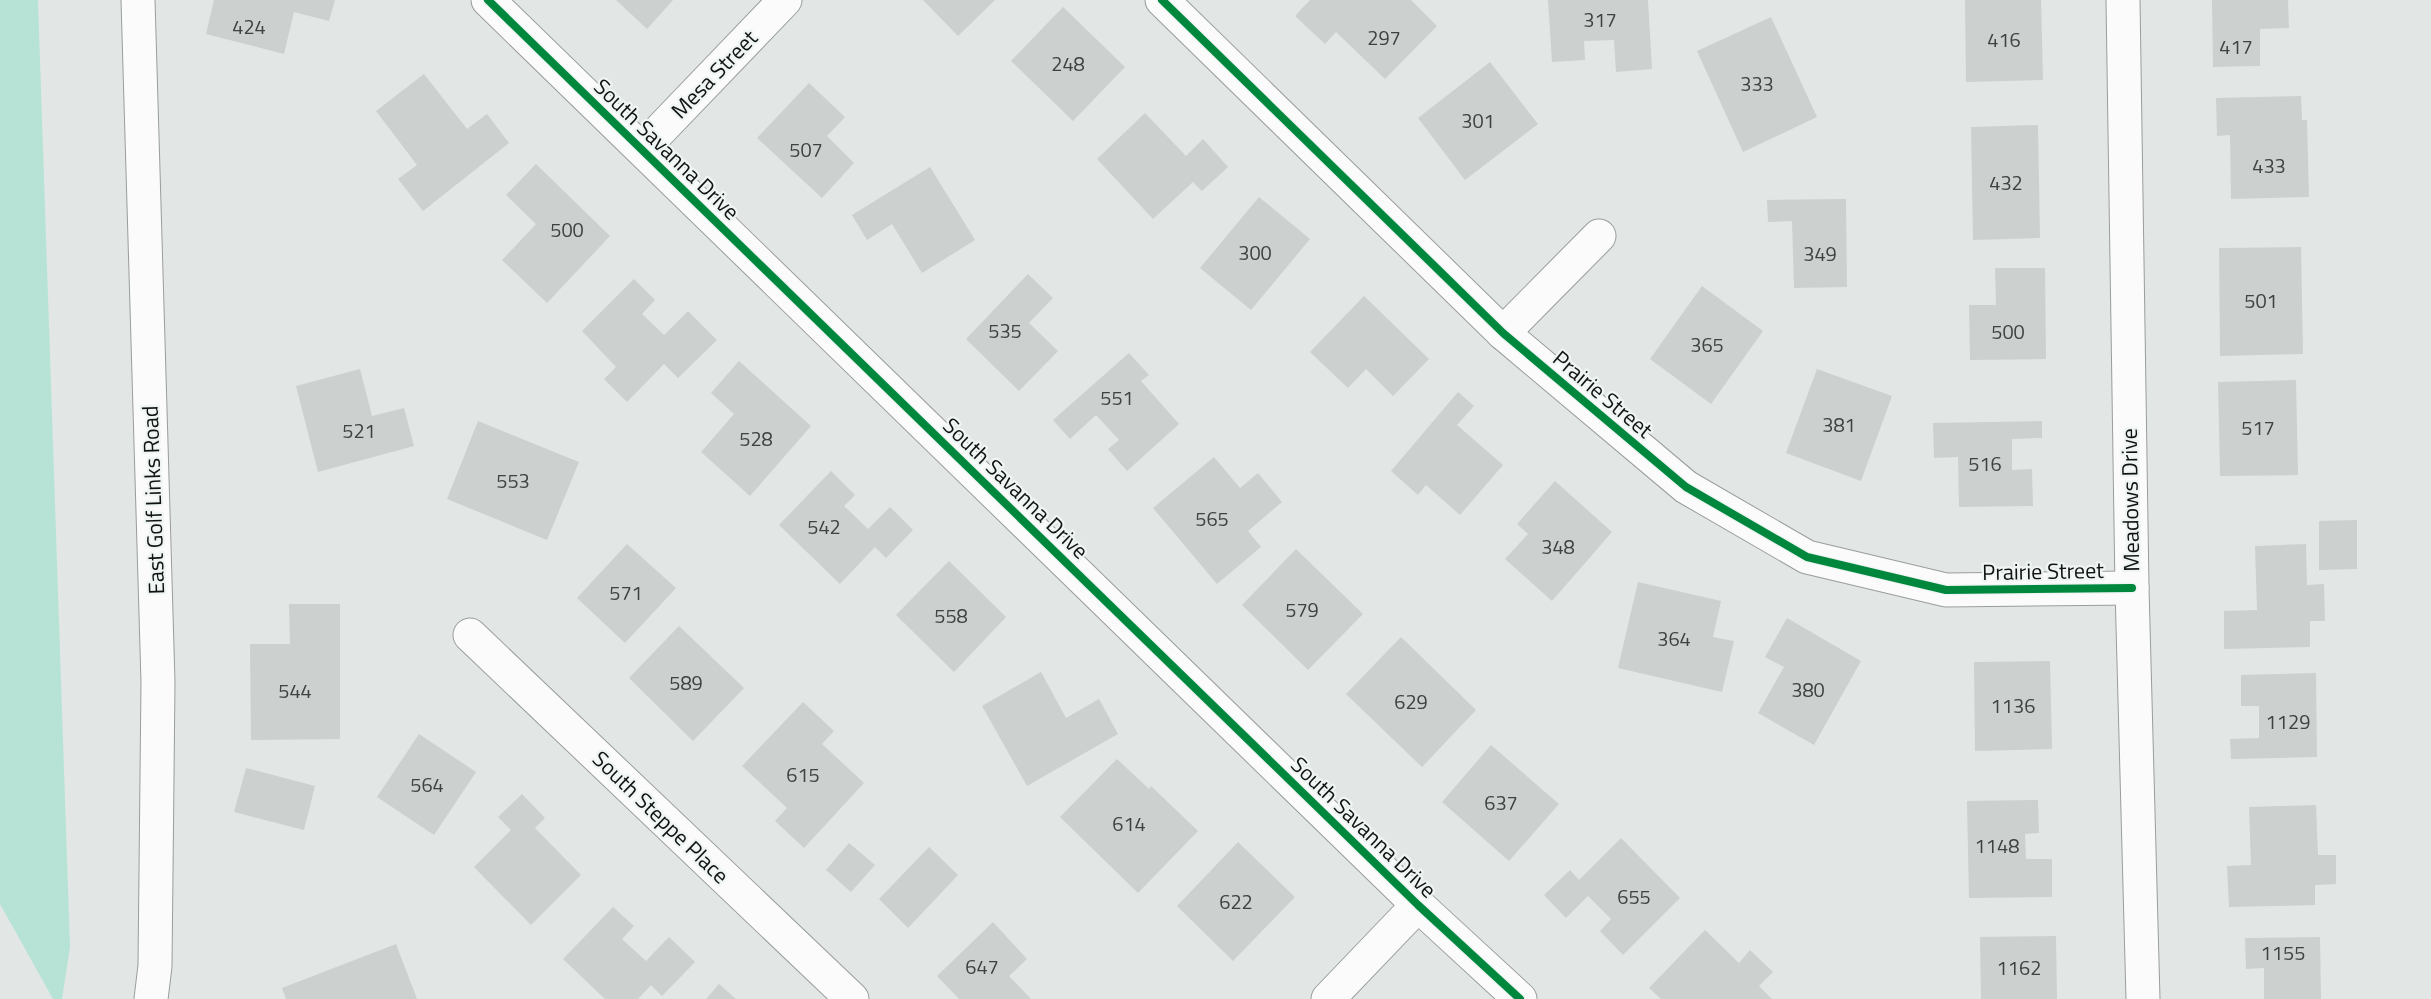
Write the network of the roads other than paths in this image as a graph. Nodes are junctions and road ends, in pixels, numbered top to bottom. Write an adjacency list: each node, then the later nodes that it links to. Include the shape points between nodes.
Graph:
1 (138, 0): 12 (street, East Golf Links Road, via 158,682 155,966)
2 (488, 0): 6 (street, South Savanna Drive)
3 (786, 0): 6 (street, Mesa Street)
4 (1162, 0): 8 (street, Prairie Street)
5 (2123, 0): 9 (street, Meadows Drive)
6 (642, 149): 11 (street, South Savanna Drive)
7 (1599, 236): 8 (street)
8 (1503, 333): 9 (street, Prairie Street, via 1686,487 1807,557 1946,590)
9 (2132, 588): 16 (street, Meadows Drive)
10 (470, 635): 13 (street, South Steppe Place)
11 (1418, 905): 14 (street); 15 (street, South Savanna Drive)
12 (151, 999)
13 (852, 999)
14 (1328, 999)
15 (1521, 999)
16 (2143, 999)

